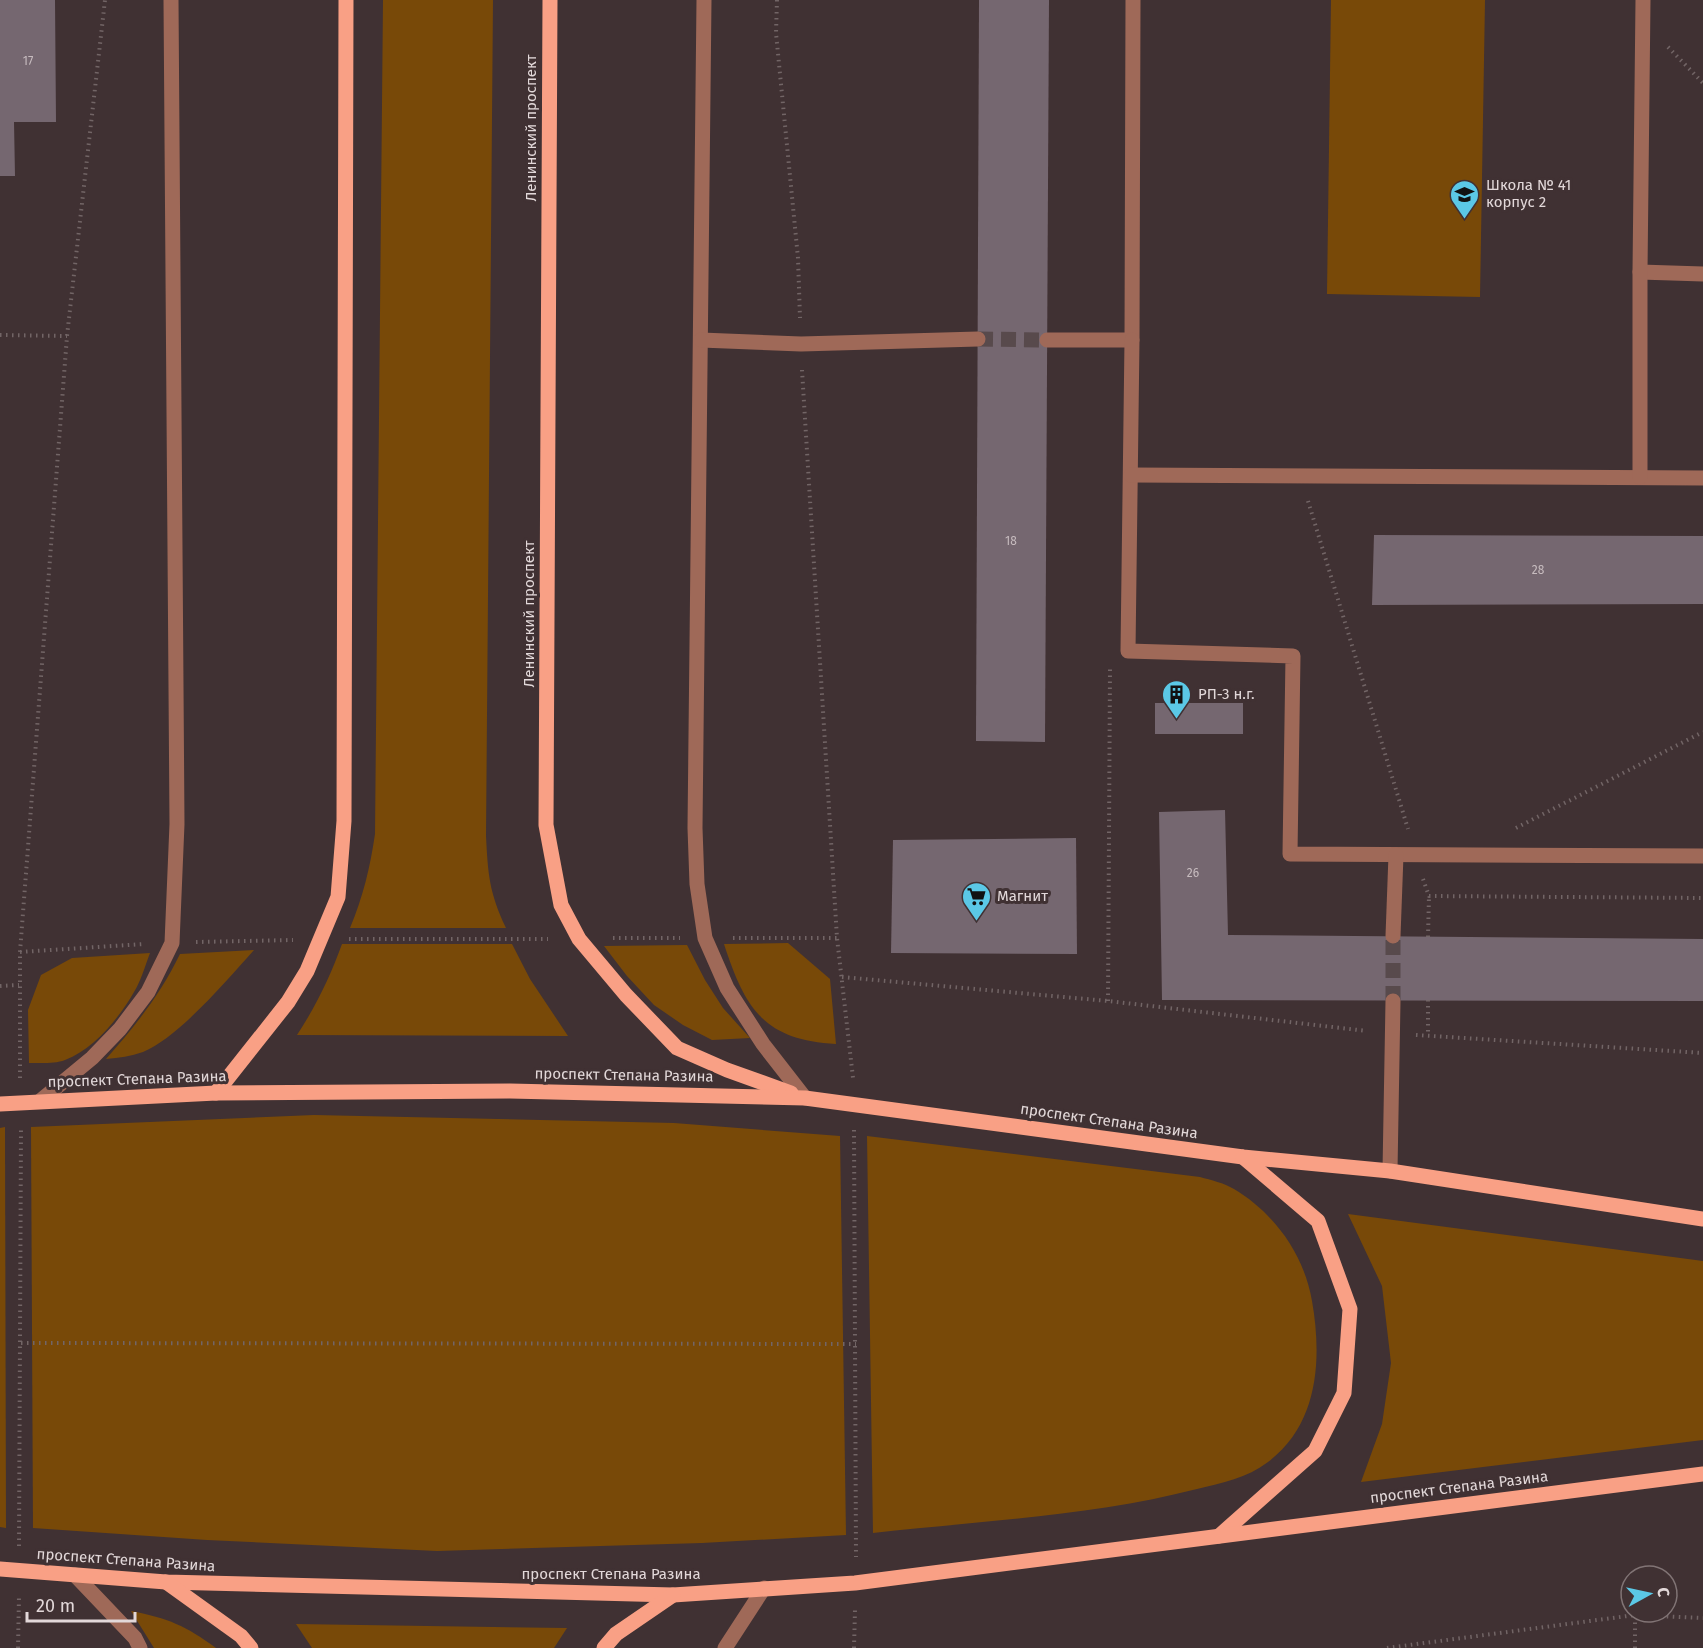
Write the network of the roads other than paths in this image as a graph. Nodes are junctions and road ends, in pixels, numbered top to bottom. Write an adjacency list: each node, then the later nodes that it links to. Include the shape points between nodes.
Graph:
1 (171, 0): 22 (street, via 177,825 172,943 148,992 120,1029)
2 (346, 0): 20 (main road, via 344,821 338,897 307,971 288,1002)
3 (550, 0): 21 (main road, Ленинский проспект, via 546,825 561,905 579,939 677,1048)
4 (704, 0): 10 (street)
5 (1133, 0): 12 (street)
6 (1643, 0): 7 (street)
7 (1640, 272): 8 (street); 14 (street)
8 (1703, 274)
9 (978, 339): 10 (street, via 801,344)
10 (700, 340): 21 (street, via 697,884 705,938 727,988 763,1044)
11 (1047, 340): 12 (street)
12 (1132, 340): 13 (street)
13 (1131, 475): 14 (street); 16 (street, via 1128,651 1293,656 1290,854)
14 (1640, 477): 15 (street)
15 (1703, 478)
16 (1396, 855): 17 (street); 18 (street)
17 (1703, 856)
18 (1393, 936)
19 (1393, 1000): 25 (street)
20 (216, 1093): 21 (main road, проспект Степана Разина, via 510,1090); 22 (main road, проспект Степана Разина)
21 (805, 1098): 24 (main road, проспект Степана Разина)
22 (40, 1101): 23 (main road, проспект Степана Разина)
23 (0, 1104)
24 (1243, 1157): 25 (main road, проспект Степана Разина); 28 (main road, via 1318,1221 1350,1309 1344,1393 1315,1451)
25 (1390, 1171): 26 (main road, проспект Степана Разина)
26 (1703, 1219)
27 (1703, 1474): 28 (main road, проспект Степана Разина)
28 (1219, 1536): 32 (main road, проспект Степана Разина, via 855,1583)
29 (0, 1569): 30 (main road, проспект Степана Разина)
30 (75, 1575): 31 (main road, проспект Степана Разина); 34 (street)
31 (165, 1582): 33 (main road, проспект Степана Разина); 35 (main road, via 241,1636)
32 (764, 1588): 33 (main road, проспект Степана Разина); 37 (street)
33 (673, 1595): 36 (main road, via 616,1634)
34 (140, 1648)
35 (251, 1648)
36 (604, 1648)
37 (725, 1648)

